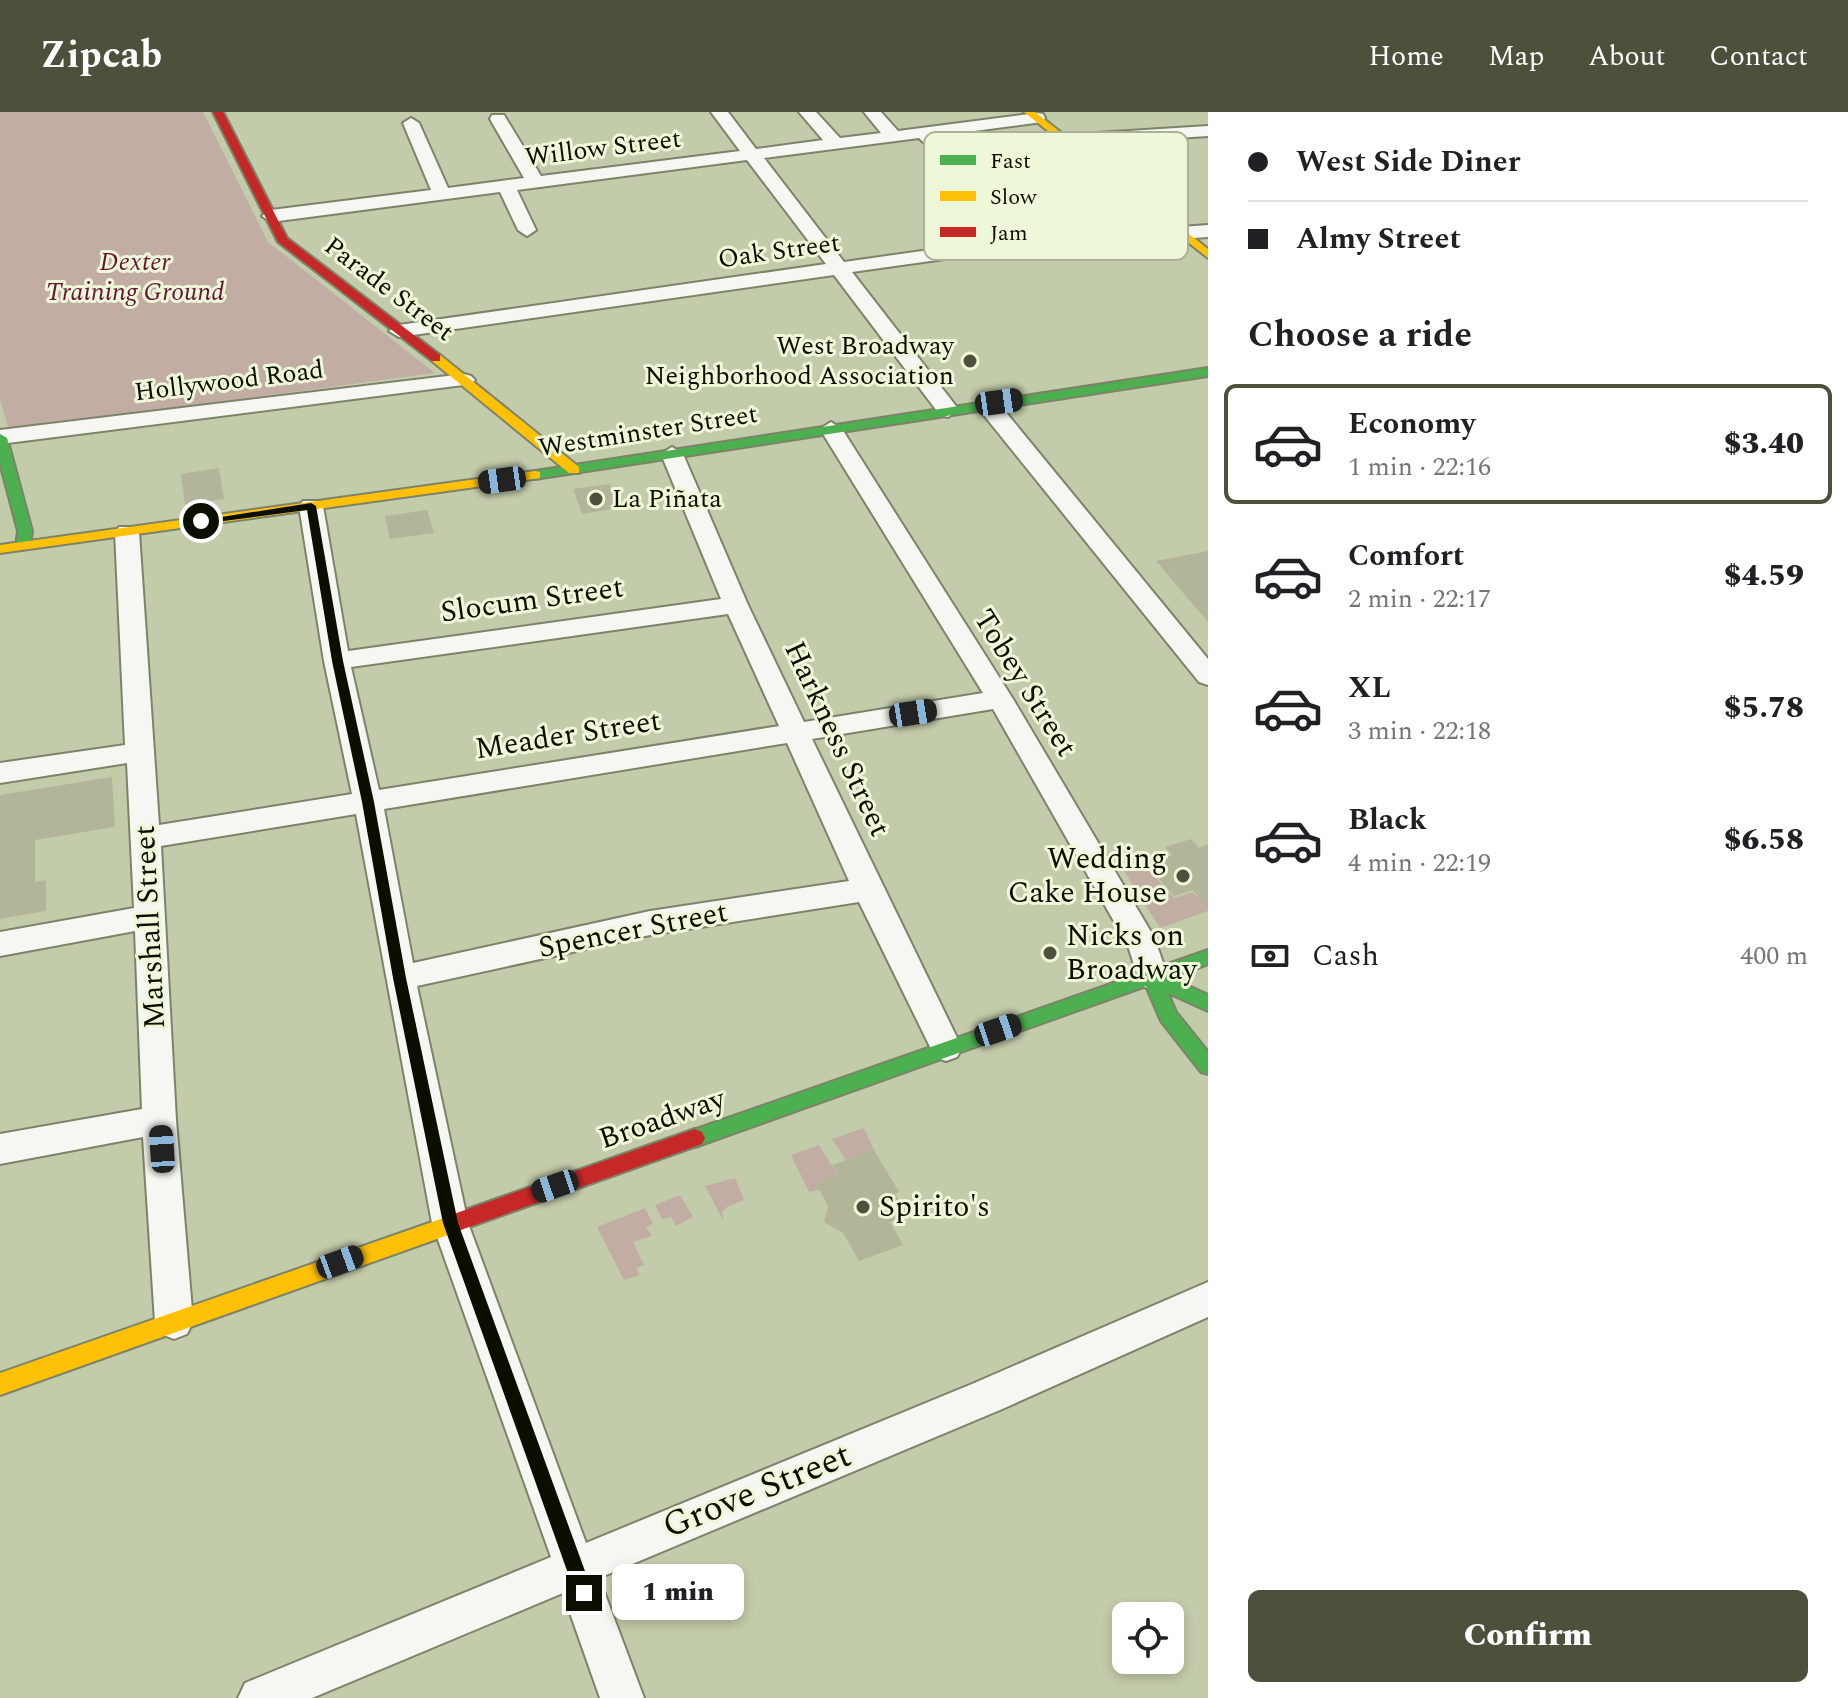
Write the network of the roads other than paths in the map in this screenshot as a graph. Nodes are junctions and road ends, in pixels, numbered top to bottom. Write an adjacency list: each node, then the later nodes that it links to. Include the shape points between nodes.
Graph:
1 (218, 112): 19 (main road, Parade Street)
2 (719, 112): 15 (street)
3 (807, 112): 14 (street)
4 (872, 112): 13 (street)
5 (1033, 115): 9 (street, Willow Street); 10 (main road)
6 (498, 119): 16 (street)
7 (411, 123): 18 (street)
8 (1208, 131): 11 (street)
9 (929, 132)
10 (1055, 132)
11 (1188, 132)
12 (923, 133): 13 (street, Willow Street)
13 (894, 137): 14 (street, Willow Street)
14 (836, 144): 15 (street, Willow Street)
15 (753, 155): 16 (street, Willow Street); 26 (street)
16 (536, 183): 17 (street, Willow Street)
17 (506, 186): 18 (street, Willow Street); 21 (street)
18 (442, 195): 19 (street, Willow Street)
19 (271, 216): 27 (main road, Parade Street, via 282,240)
20 (1188, 229): 22 (street, Oak Street)
21 (527, 230)
22 (1208, 231)
23 (1188, 239): 24 (main road)
24 (1208, 255)
25 (924, 256): 26 (street, Oak Street)
26 (841, 268): 27 (street, Oak Street); 31 (street)
27 (399, 331): 29 (main road, Parade Street)
28 (1208, 372): 30 (main road, Westminster Street)
29 (464, 380): 33 (street, Hollywood Road); 35 (main road, Parade Street)
30 (987, 404): 31 (main road, Westminster Street); 42 (street)
31 (948, 410): 32 (main road, Westminster Street)
32 (831, 429): 34 (main road, Westminster Street); 43 (street, Tobey Street)
33 (1, 445): 38 (main road, via 25,531)
34 (672, 454): 35 (main road, Westminster Street); 40 (street, Harkness Street)
35 (574, 470): 36 (main road, Westminster Street)
36 (311, 506): 37 (main road, Westminster Street); 41 (street)
37 (127, 532): 38 (main road, Westminster Street); 45 (street, Marshall Street)
38 (23, 546): 39 (main road, Westminster Street)
39 (0, 549)
40 (736, 605): 41 (street, Slocum Street); 44 (street, Harkness Street)
41 (337, 661): 47 (street)
42 (1208, 676)
43 (1000, 699): 44 (street, Meader Street); 53 (street, Tobey Street, via 1143,945)
44 (798, 732): 47 (street, Meader Street); 49 (street, Harkness Street)
45 (139, 752): 46 (street); 48 (street, Marshall Street)
46 (0, 773)
47 (368, 802): 48 (street, Meader Street); 54 (street)
48 (146, 838): 50 (street, Marshall Street)
49 (868, 889): 54 (street, Spencer Street, via 650,923); 56 (street, Harkness Street)
50 (149, 917): 51 (street); 58 (street, Marshall Street)
51 (0, 944)
52 (1208, 957): 53 (main road, Broadway)
53 (1152, 977): 55 (main road); 56 (main road, Broadway); 57 (main road, Tobey Street, via 1168,1016)
54 (400, 978): 60 (street)
55 (1208, 1003)
56 (946, 1048): 60 (main road, Broadway)
57 (1208, 1066)
58 (159, 1120): 59 (street); 62 (street, Marshall Street)
59 (0, 1149)
60 (450, 1223): 62 (main road, Broadway); 64 (street)
61 (1208, 1299): 64 (street, Grove Street)
62 (174, 1322): 63 (main road, Broadway)
63 (0, 1384)
64 (574, 1567): 65 (street, Grove Street); 66 (street)
65 (260, 1698)
66 (622, 1698)

